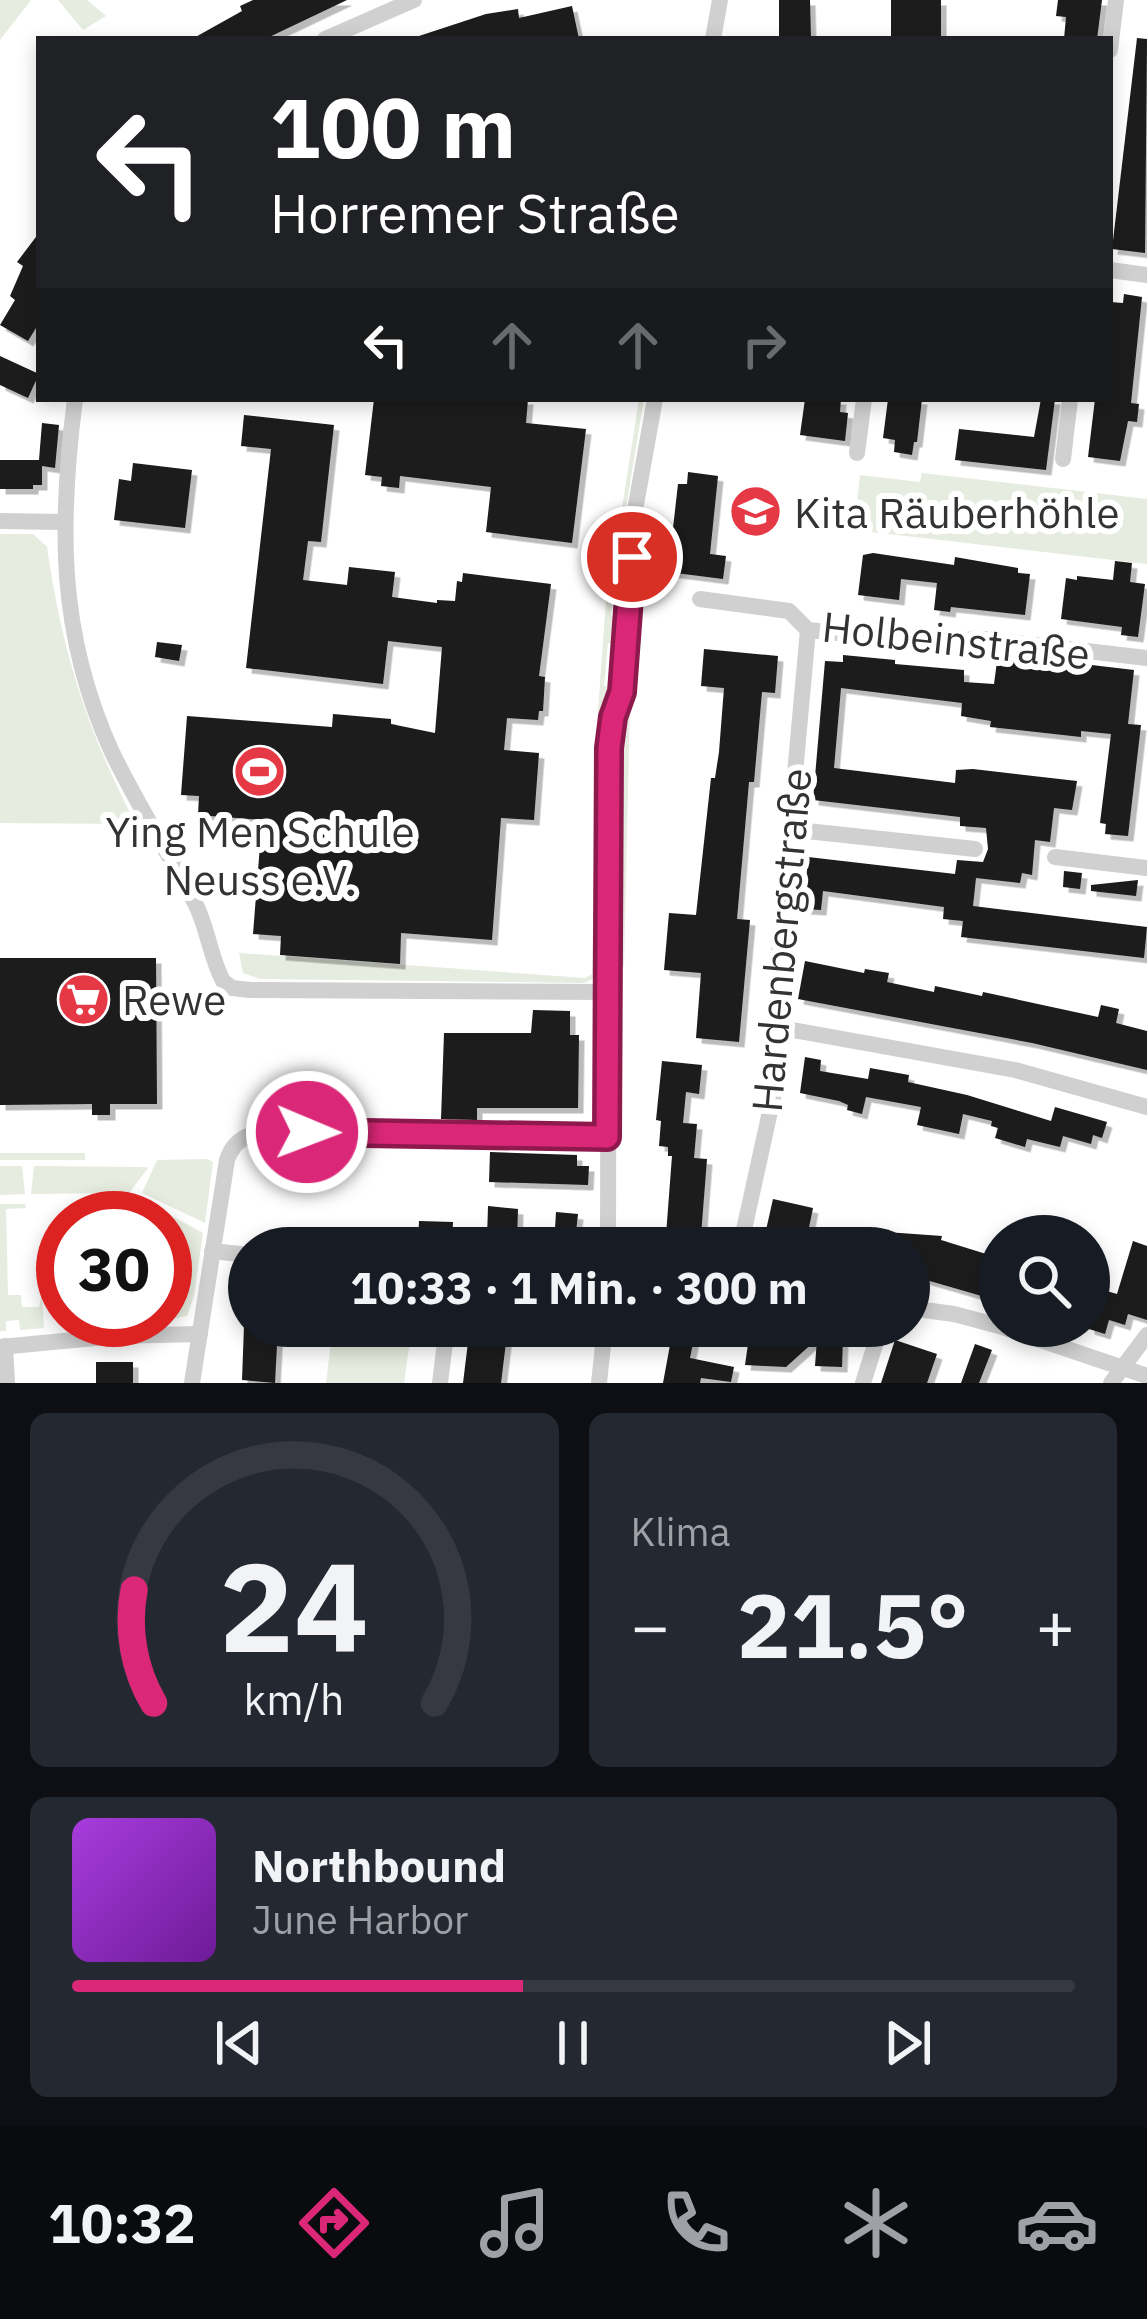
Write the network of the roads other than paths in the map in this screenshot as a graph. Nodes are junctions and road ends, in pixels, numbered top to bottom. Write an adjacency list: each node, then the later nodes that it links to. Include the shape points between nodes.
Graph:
1 (414, 0): 4 (street)
2 (720, 0): 5 (street)
3 (1116, 0): 6 (street)
4 (332, 36)
5 (714, 36)
6 (1112, 36)
7 (1113, 270): 8 (street)
8 (1147, 275)
9 (75, 402): 16 (street)
10 (654, 402): 24 (street, via 609,748)
11 (864, 402): 13 (street)
12 (1070, 402): 14 (street)
13 (857, 453)
14 (1063, 458)
15 (0, 521): 16 (street)
16 (63, 522): 24 (street, via 69,611 102,728 200,912 227,985)
17 (700, 599): 18 (street, Holbeinstraße, via 789,611)
18 (808, 630): 19 (street, Holbeinstraße); 20 (street, Hardenbergstraße)
19 (1147, 658)
20 (788, 829): 21 (street); 25 (street, Hardenbergstraße)
21 (975, 849)
22 (1055, 857): 23 (street)
23 (1147, 868)
24 (607, 992): 27 (street)
25 (776, 1027): 26 (street, via 1015,1070); 29 (street, Hardenbergstraße, via 778,1075)
26 (1147, 1107)
27 (607, 1137): 28 (street); 30 (street, via 263,1132 236,1143 227,1160)
28 (608, 1227)
29 (745, 1227)
30 (212, 1251): 31 (street); 34 (street)
31 (228, 1253)
32 (930, 1311): 33 (street)
33 (978, 1320)
34 (200, 1334): 36 (street); 44 (street)
35 (1147, 1335): 41 (street)
36 (3, 1347): 43 (street)
37 (445, 1347): 45 (street)
38 (602, 1347): 46 (street)
39 (874, 1347): 47 (street)
40 (1065, 1347): 41 (street)
41 (1124, 1366): 42 (street); 48 (street)
42 (1147, 1376)
43 (7, 1383)
44 (192, 1383)
45 (440, 1383)
46 (598, 1383)
47 (863, 1383)
48 (1111, 1383)

